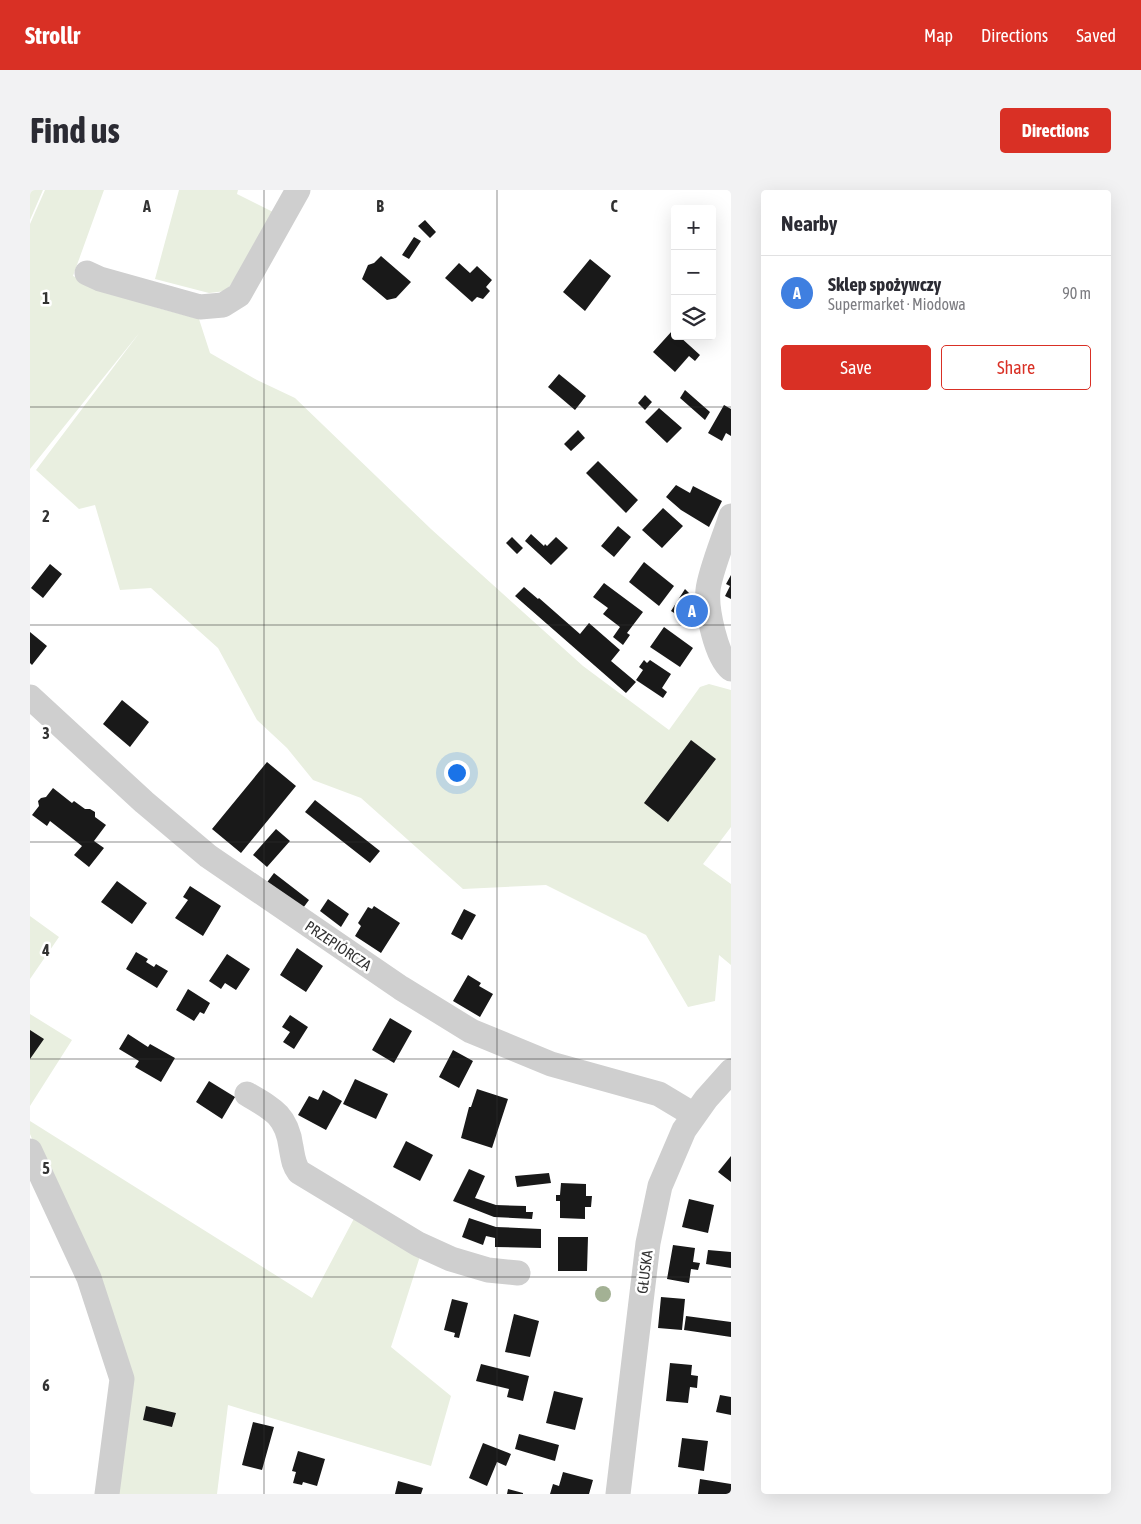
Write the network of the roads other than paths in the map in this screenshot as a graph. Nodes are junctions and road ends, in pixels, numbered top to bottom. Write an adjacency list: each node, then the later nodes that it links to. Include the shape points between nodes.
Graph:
1 (298, 190): 2 (street, via 239,295 223,305 200,307)
2 (88, 273)
3 (731, 516): 4 (street, via 708,589 714,637)
4 (731, 669)
5 (30, 697): 8 (street, PRZEPIÓRCZA, via 208,856 401,988 471,1031 551,1064 659,1094)
6 (731, 1070): 8 (street, GŁUSKA)
7 (247, 1094): 10 (street, via 286,1122 294,1166 299,1172 418,1244 460,1262 488,1270)
8 (694, 1115): 12 (street, GŁUSKA, via 666,1167 654,1212)
9 (30, 1151): 11 (street, via 89,1278 122,1379)
10 (518, 1273)
11 (106, 1494)
12 (618, 1494)

